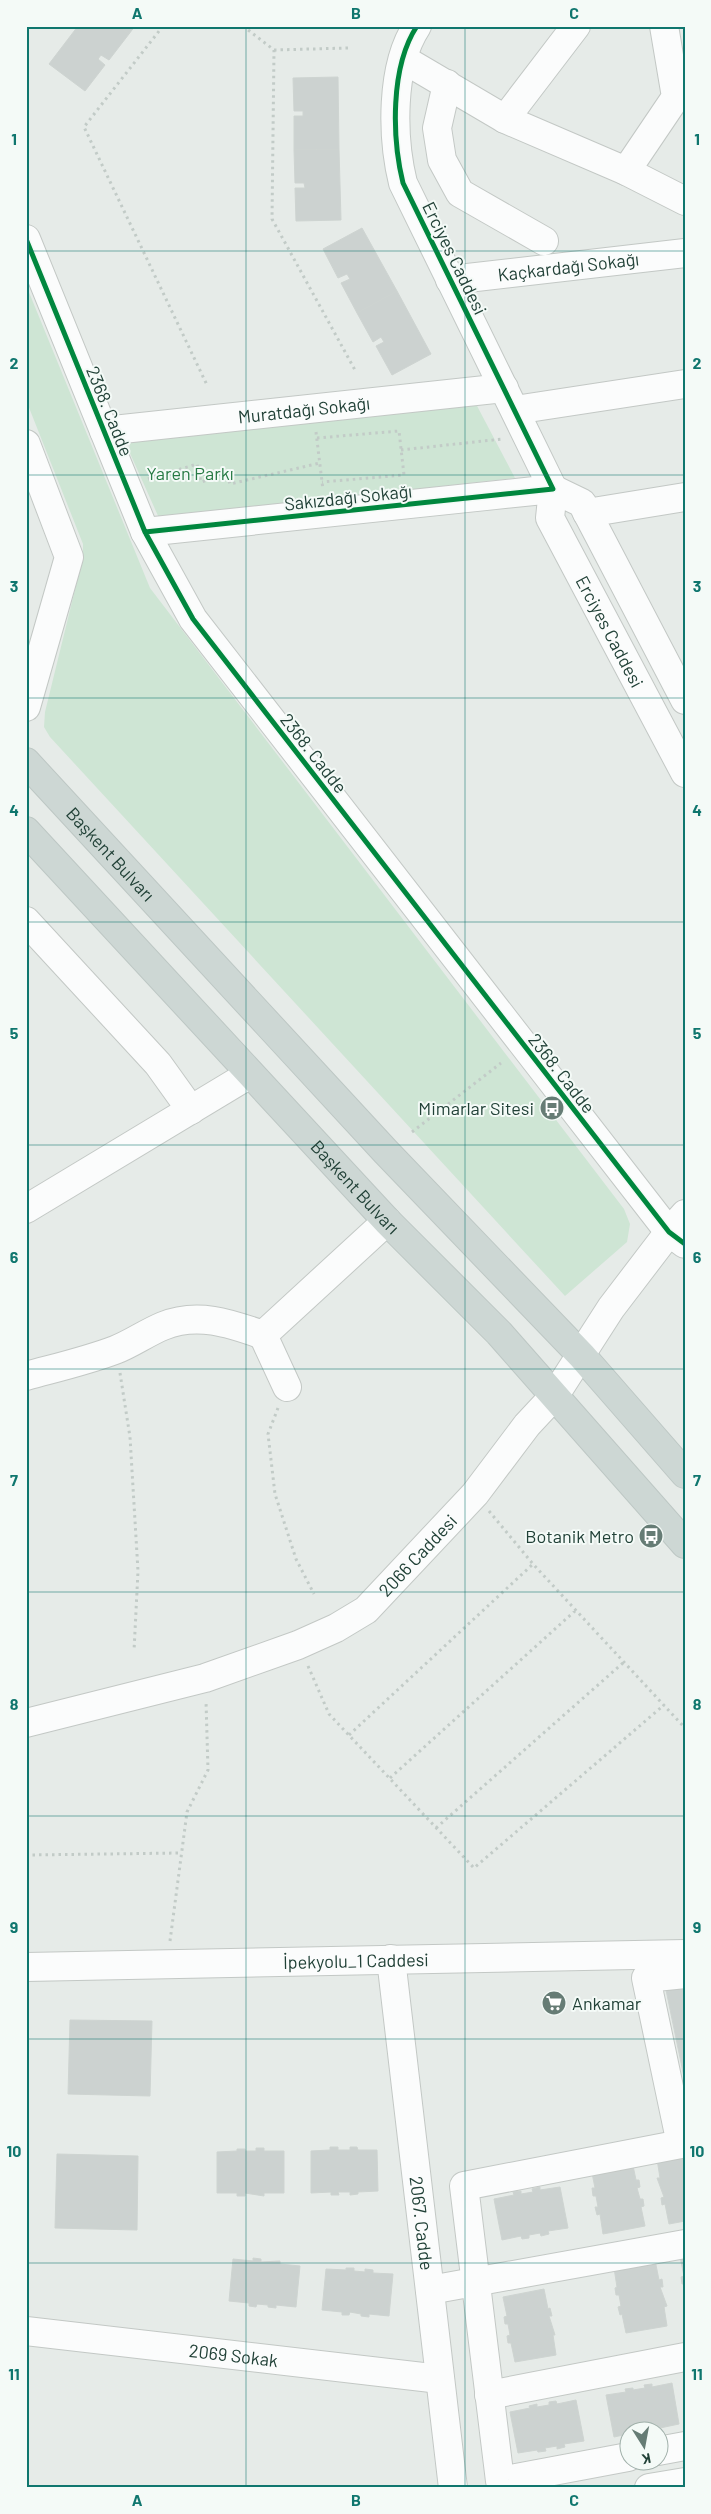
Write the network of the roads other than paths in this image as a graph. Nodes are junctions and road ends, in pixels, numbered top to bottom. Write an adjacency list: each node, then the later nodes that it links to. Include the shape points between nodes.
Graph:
1 (576, 26): 6 (street)
2 (664, 26): 7 (street, via 676,97)
3 (412, 28): 4 (street, Erciyes Caddesi)
4 (403, 59): 5 (street); 12 (street, Erciyes Caddesi, via 396,98 396,156 402,183)
5 (447, 84): 6 (street); 10 (street, via 437,128 442,160 460,193)
6 (505, 120): 7 (street)
7 (626, 172): 8 (street)
8 (685, 201)
9 (26, 239): 15 (street, 2368. Cadde)
10 (544, 241)
11 (685, 253): 12 (street, Kaçkardağı Sokağı)
12 (450, 280): 14 (street, Erciyes Caddesi)
13 (685, 384): 14 (street, Muratdağı Sokağı)
14 (509, 399): 15 (street, Muratdağı Sokağı, via 314,409); 17 (street, Erciyes Caddesi)
15 (104, 431): 20 (street, 2368. Cadde)
16 (26, 444): 22 (street, via 69,557)
17 (554, 489): 19 (street, Erciyes Caddesi, via 582,503); 20 (street, Sakızdağı Sokağı); 24 (street, Erciyes Caddesi, via 550,518)
18 (685, 497): 19 (street)
19 (587, 513): 21 (street, Erciyes Caddesi)
20 (145, 532): 31 (street, 2368. Cadde, via 181,599 217,652)
21 (685, 700)
22 (26, 707)
23 (26, 762): 33 (main road, Başkent Bulvarı, via 386,1152)
24 (685, 773)
25 (26, 831): 27 (main road, Başkent Bulvarı)
26 (26, 921): 28 (street, via 158,1064)
27 (250, 1074): 28 (street); 30 (main road, Başkent Bulvarı)
28 (191, 1110): 29 (street)
29 (26, 1209)
30 (387, 1221): 32 (street); 36 (main road, Başkent Bulvarı, via 499,1333)
31 (679, 1230): 33 (street, 2066 Caddesi, via 611,1308)
32 (263, 1335): 34 (street, via 228,1322 202,1318 182,1320 162,1326 116,1350); 35 (street)
33 (582, 1356): 36 (street, 2066 Caddesi); 37 (main road, Başkent Bulvarı)
34 (26, 1376)
35 (287, 1387)
36 (555, 1395): 38 (main road, Başkent Bulvarı); 39 (street, 2066 Caddesi, via 527,1425 475,1494 366,1610 298,1645 205,1678)
37 (685, 1474)
38 (685, 1544)
39 (26, 1723)
40 (685, 1954): 41 (street, İpekyolu_1 Caddesi)
41 (391, 1960): 42 (street, İpekyolu_1 Caddesi); 47 (street, 2067. Cadde)
42 (26, 1966)
43 (685, 1974): 44 (street, via 646,1978)
44 (683, 2144): 46 (street, via 464,2186)
45 (685, 2244): 46 (street)
46 (475, 2282): 47 (street); 51 (street)
47 (430, 2290): 50 (street, 2067. Cadde)
48 (26, 2331): 50 (street, 2069 Sokak)
49 (685, 2357): 51 (street)
50 (440, 2379): 56 (street, 2067. Cadde)
51 (489, 2395): 54 (street, via 500,2482)
52 (685, 2446): 53 (street)
53 (668, 2449)
54 (618, 2458)
55 (685, 2482): 57 (street)
56 (453, 2488)
57 (649, 2488)

